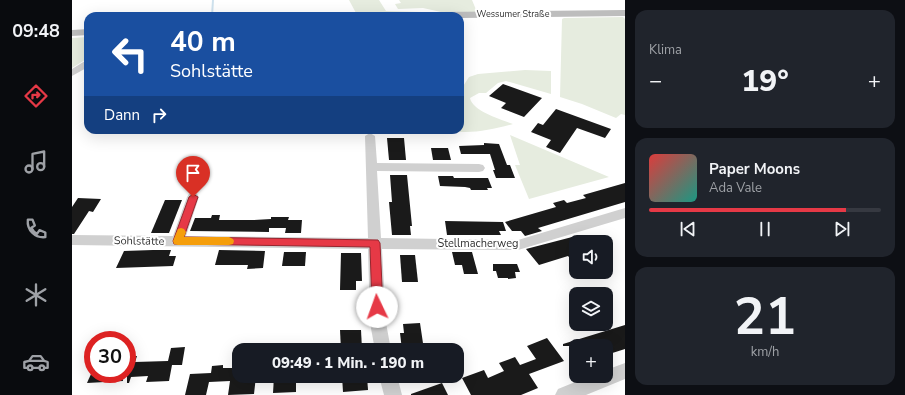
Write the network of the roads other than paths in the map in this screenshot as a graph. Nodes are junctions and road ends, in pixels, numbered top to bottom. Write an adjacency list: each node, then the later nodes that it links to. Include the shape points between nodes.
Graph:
1 (625, 13): 2 (main road, Wessumer Straße)
2 (464, 15)
3 (84, 32): 4 (main road)
4 (72, 33)
5 (84, 66): 6 (street)
6 (72, 73)
7 (370, 136): 8 (street)
8 (371, 167): 9 (street); 14 (street)
9 (479, 168)
10 (193, 197): 13 (street)
11 (625, 213): 14 (street, Stellmacherweg, via 518,245)
12 (72, 240): 13 (street, Sohlstätte)
13 (178, 241): 14 (street, Sohlstätte)
14 (374, 243): 15 (street, via 378,323)
15 (382, 343)
16 (625, 371): 19 (street)
17 (390, 383): 18 (street)
18 (393, 395)
19 (564, 395)

